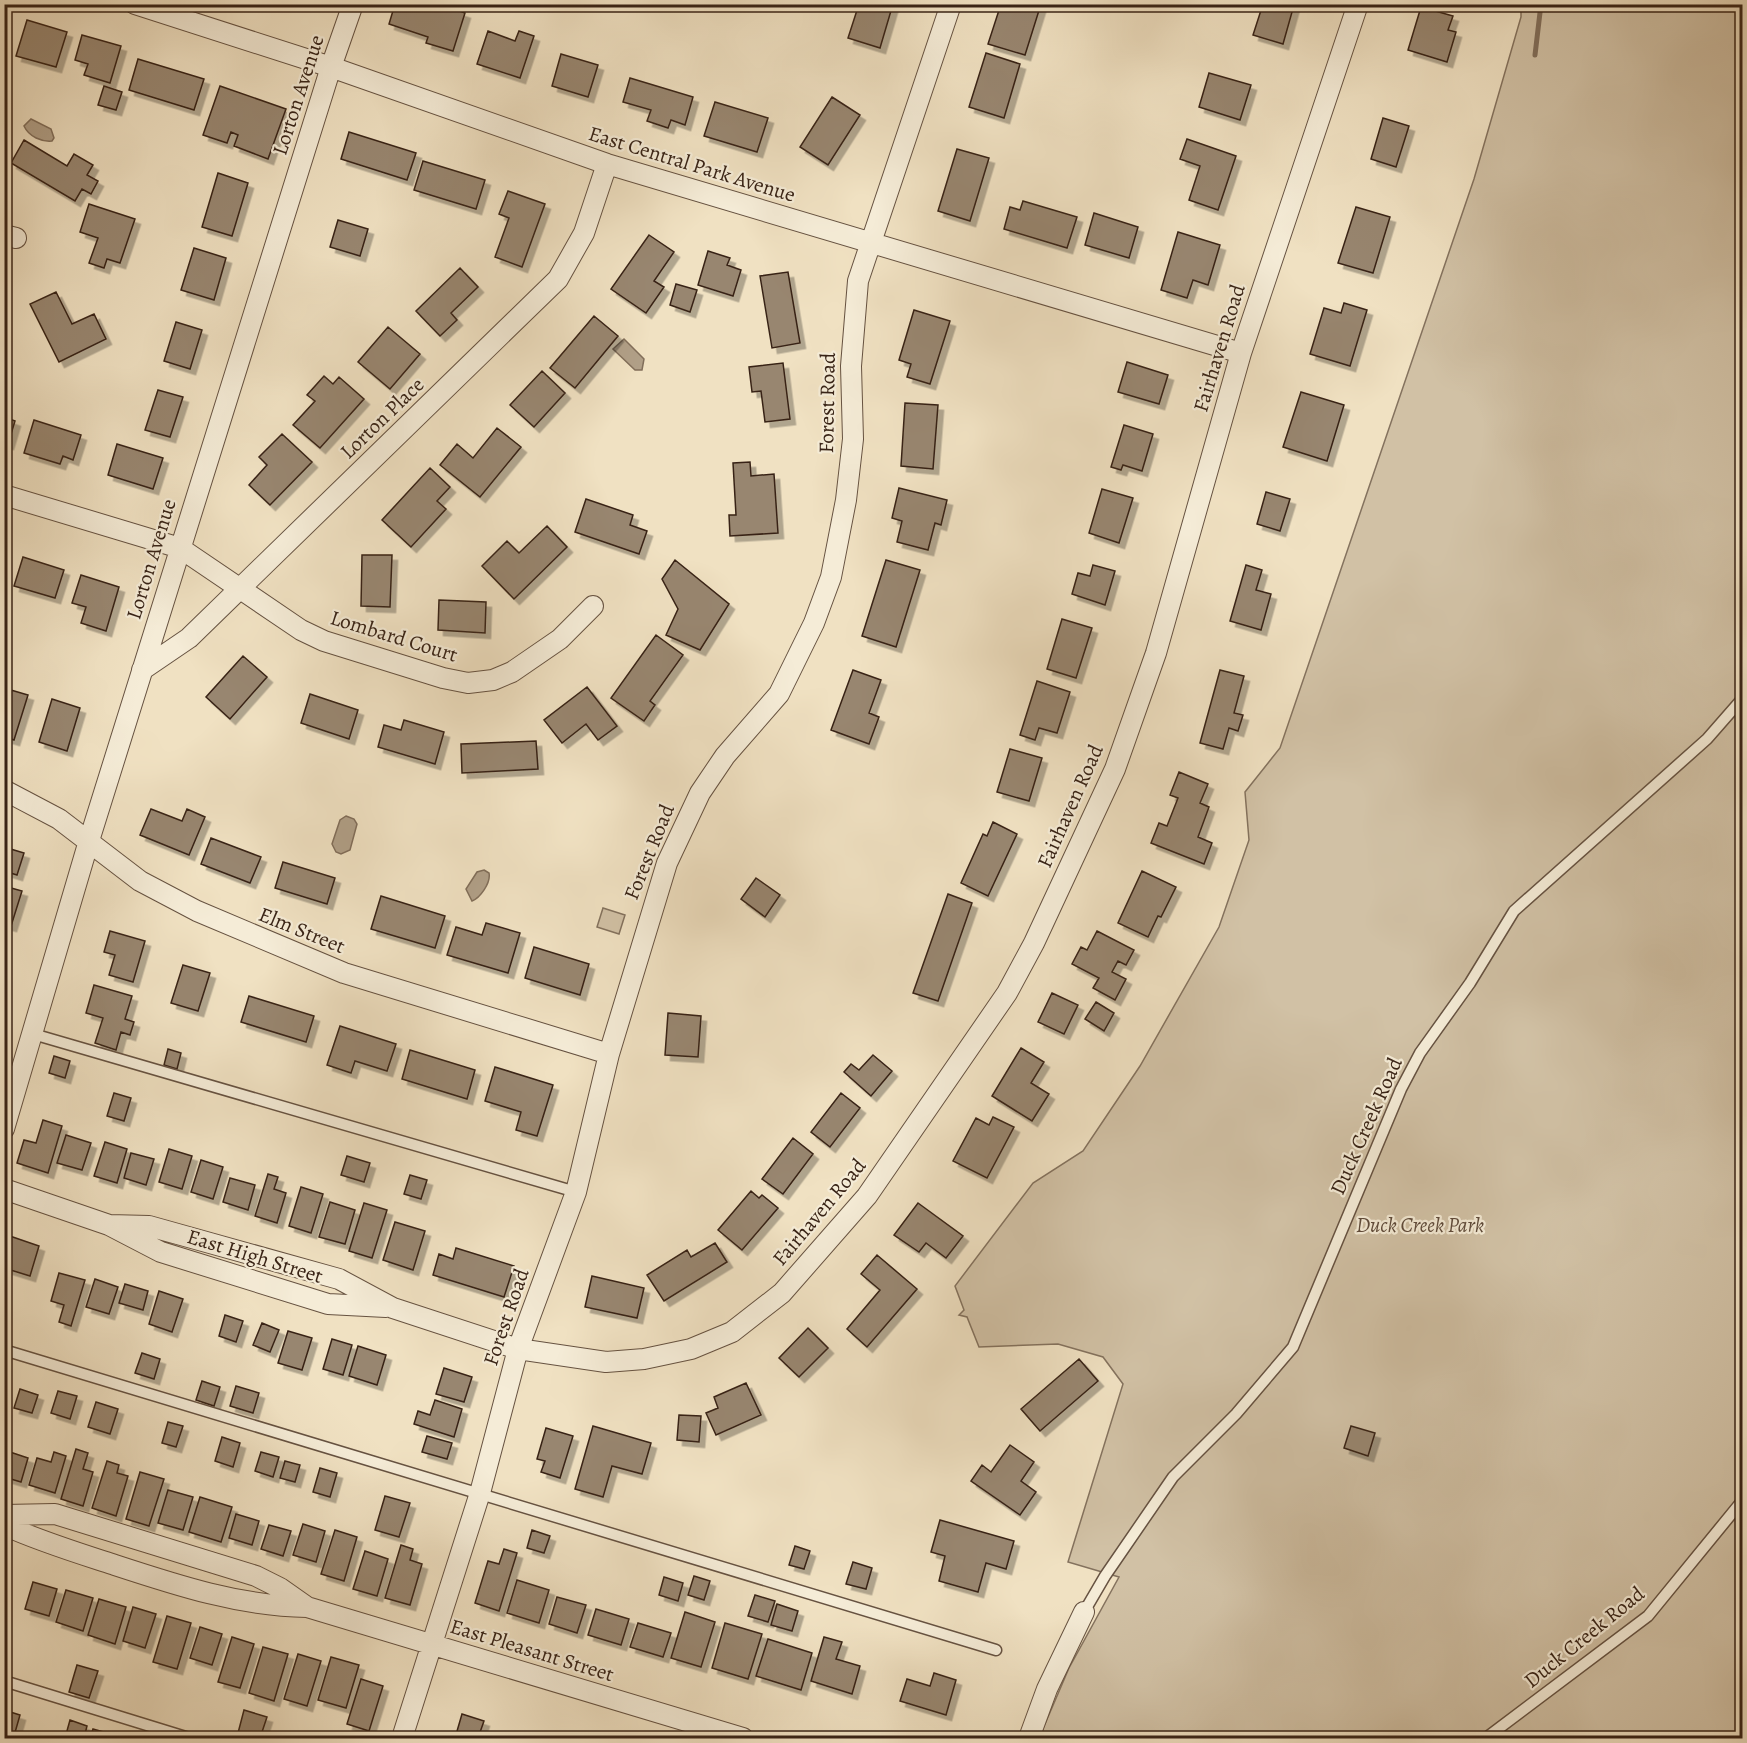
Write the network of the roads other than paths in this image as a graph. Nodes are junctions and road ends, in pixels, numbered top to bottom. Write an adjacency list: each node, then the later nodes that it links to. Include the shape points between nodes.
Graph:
1 (135, 4): 5 (street, East Central Park Avenue)
2 (353, 4): 5 (street, Lorton Avenue)
3 (951, 4): 7 (street, Forest Road)
4 (1358, 4): 8 (street, Fairhaven Road)
5 (331, 67): 6 (street, East Central Park Avenue); 10 (street, Lorton Avenue)
6 (607, 164): 7 (street, East Central Park Avenue); 11 (street, Lorton Place, via 584,233 558,279)
7 (870, 243): 8 (street, East Central Park Avenue); 18 (street, Forest Road, via 857,290 851,366 852,449 843,524 831,577 814,623 779,694 725,756 684,823 651,909)
8 (1241, 353): 24 (street, Fairhaven Road, via 1156,653 1115,769 1007,993 867,1196 782,1293 732,1332 691,1349 644,1359 606,1362)
9 (4, 495): 10 (street, Lombard Court)
10 (180, 548): 11 (street, Lombard Court); 13 (street, Lorton Avenue)
11 (241, 588): 12 (street, Lombard Court, via 301,630 324,641 468,683 493,680 512,672 560,639); 13 (street, Lorton Place, via 189,638)
12 (593, 606)
13 (142, 670): 16 (street, Lorton Avenue)
14 (1743, 699): 31 (lane, Duck Creek Road, via 1707,739 1514,911 1470,983 1420,1053 1401,1089 1293,1347 1236,1414 1173,1477)
15 (4, 790): 16 (street, Elm Street, via 59,819)
16 (88, 844): 17 (street, Lorton Avenue); 18 (street, Elm Street, via 166,896 290,952 386,987)
17 (33, 1035): 19 (street, Lorton Avenue); 21 (lane)
18 (609, 1054): 21 (street, Forest Road)
19 (4, 1130)
20 (4, 1189): 22 (street, East High Street)
21 (576, 1192): 24 (street, Forest Road)
22 (109, 1225): 23 (street, East High Street, via 149,1226 339,1279); 23 (street, East High Street, via 161,1252 328,1304)
23 (393, 1308): 24 (street, East High Street)
24 (518, 1349): 26 (street, Forest Road)
25 (4, 1350): 26 (lane)
26 (480, 1492): 32 (street, Forest Road); 33 (lane)
27 (1743, 1501): 39 (lane, Duck Creek Road, via 1648,1616)
28 (4, 1515): 30 (street, East Pleasant Street, via 55,1514 256,1576)
29 (4, 1525): 30 (street, East Pleasant Street, via 208,1594 268,1606)
30 (307, 1606): 32 (street, East Pleasant Street)
31 (1084, 1612): 38 (street, via 1047,1689)
32 (431, 1644): 36 (street, Forest Road); 37 (street, East Pleasant Street)
33 (996, 1650)
34 (4, 1682): 35 (lane)
35 (189, 1738)
36 (402, 1738)
37 (743, 1738)
38 (1029, 1738)
39 (1486, 1738)

